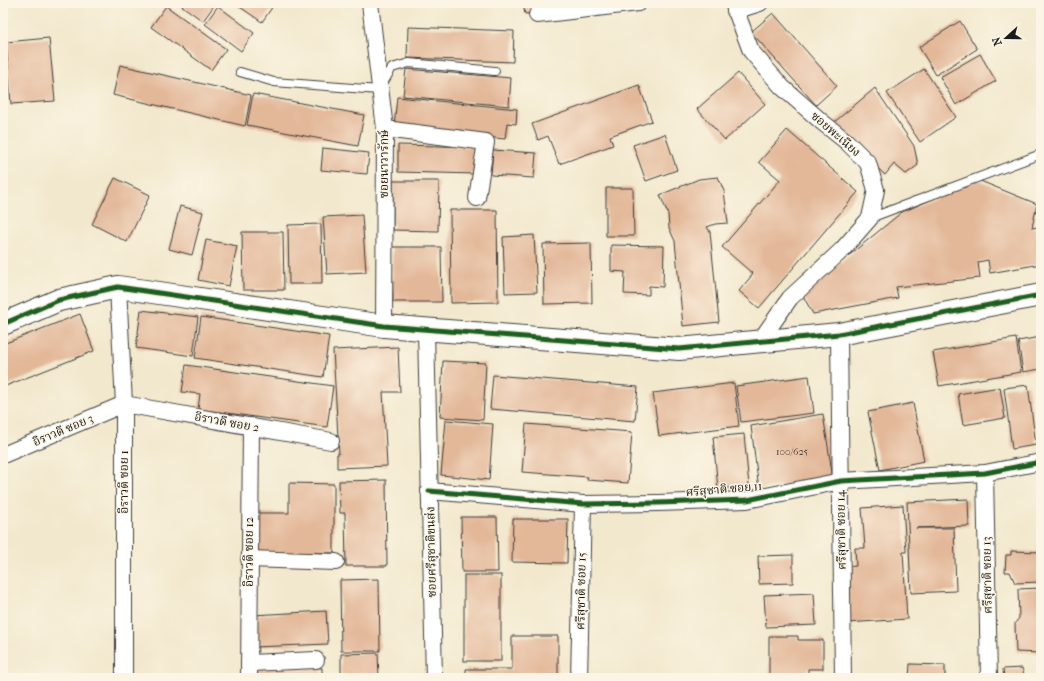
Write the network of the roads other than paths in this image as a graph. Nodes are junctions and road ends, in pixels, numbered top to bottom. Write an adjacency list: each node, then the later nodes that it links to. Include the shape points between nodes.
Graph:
1 (370, 3): 8 (street, ซอยนาวารักษ์)
2 (638, 3): 5 (street)
3 (760, 3): 4 (street)
4 (734, 7): 12 (street, ซอยพะเนียง, via 751,51 782,87 868,163 876,190)
5 (537, 15)
6 (495, 71): 8 (lane, via 408,63 392,68)
7 (240, 72): 8 (lane, via 274,82)
8 (379, 90): 9 (street, ซอยนาวารักษ์)
9 (384, 129): 11 (street, via 486,142); 16 (street, ซอยนาวารักษ์)
10 (1041, 154): 12 (lane)
11 (477, 198)
12 (870, 218): 19 (street, ซอยพะเนียง, via 842,250 790,298)
13 (118, 287): 15 (street, via 59,300); 16 (street); 20 (street, อิราวดี ซอย 1)
14 (1041, 295): 18 (street)
15 (3, 324)
16 (384, 326): 17 (street)
17 (426, 330): 19 (street, via 679,349); 27 (street, ซอยศรีสุชาติขนส่ง)
18 (839, 334): 19 (street); 26 (street, ศรีสุชาติ ซอย 14)
19 (760, 341)
20 (124, 404): 21 (street, อิราวดี ซอย 2); 23 (street, อิราวดี ซอย 3); 33 (street, อิราวดี ซอย 1)
21 (251, 426): 22 (street, อิราวดี ซอย 2); 29 (street, อิราวดี ซอย 12)
22 (331, 440)
23 (3, 455)
24 (1041, 462): 25 (street, ศรีสุชาติ ซอย 11)
25 (985, 473): 26 (street, ศรีสุชาติ ซอย 11); 37 (street, ศรีสุชาติ ซอย 13)
26 (841, 481): 28 (street, ศรีสุชาติ ซอย 11, via 747,500); 36 (street, ศรีสุชาติ ซอย 14)
27 (430, 491): 28 (street, ศรีสุชาติ ซอย 11); 34 (street, ซอยศรีสุชาติขนส่ง)
28 (583, 504): 35 (street, ศรีสุชาติ ซอย 15)
29 (249, 559): 30 (street); 32 (street, อิราวดี ซอย 12)
30 (336, 562)
31 (316, 660): 32 (street)
32 (249, 670)
33 (124, 678)
34 (434, 678)
35 (579, 678)
36 (843, 678)
37 (989, 678)

